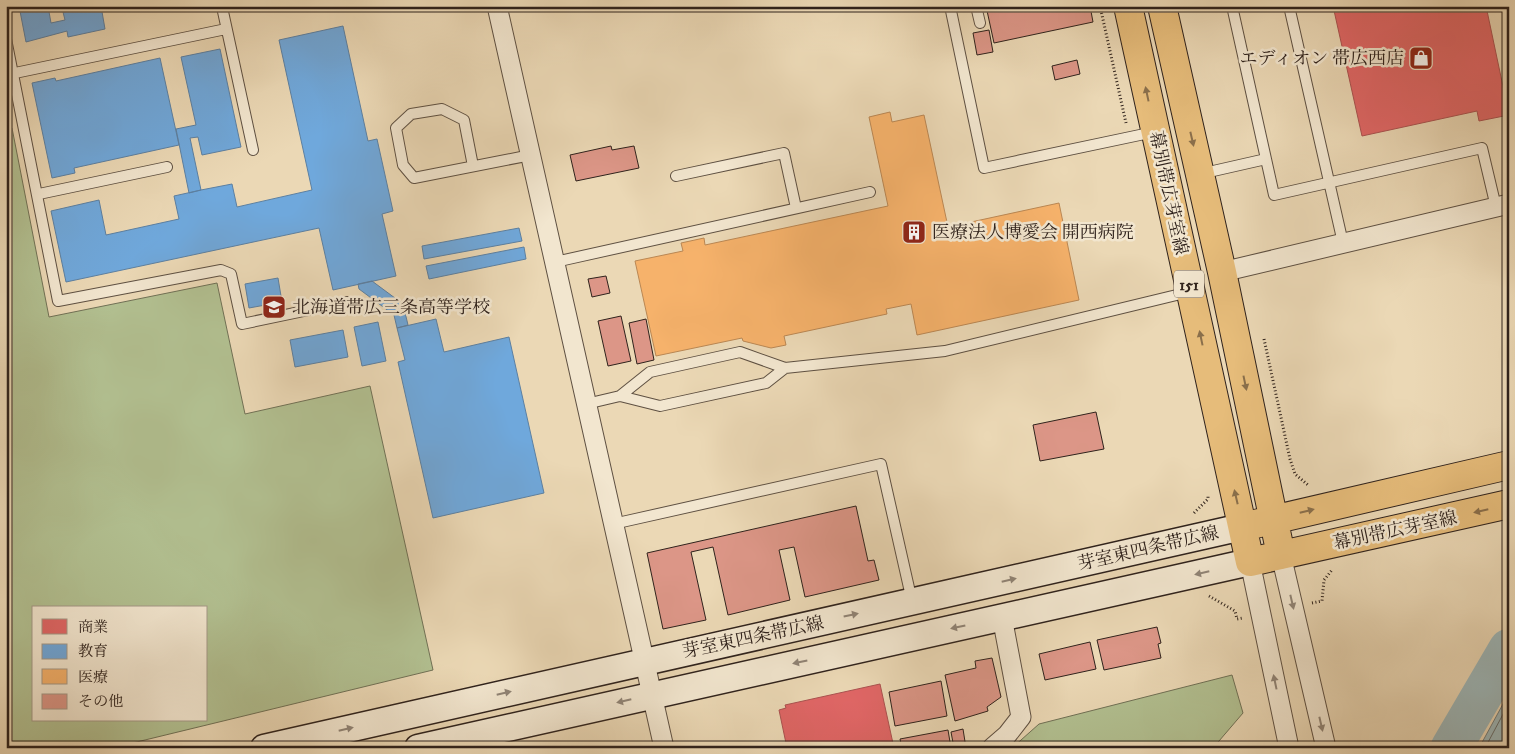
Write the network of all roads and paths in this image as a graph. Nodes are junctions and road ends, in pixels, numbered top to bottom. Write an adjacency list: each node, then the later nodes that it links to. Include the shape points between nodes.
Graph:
1 (226, 6): 10 (lane, via 222,7)
2 (497, 6): 15 (street)
3 (950, 6): 13 (lane, via 984,168)
4 (976, 6): 9 (lane)
5 (1128, 6): 13 (main road, 幕別帯広芽室線 / 151, one-way to 5)
6 (1162, 6): 19 (main road, 幕別帯広芽室線 / 151, one-way to 19)
7 (1232, 6): 16 (lane)
8 (1289, 6): 21 (lane)
9 (980, 23)
10 (226, 29): 12 (lane); 14 (lane)
11 (6, 39): 12 (lane)
12 (15, 73): 23 (lane)
13 (1155, 132): 29 (main road, 幕別帯広芽室線 / 151)
14 (254, 150)
15 (531, 155): 17 (lane); 27 (street)
16 (1266, 159): 19 (lane); 21 (lane, via 1274,195)
17 (473, 166): 17 (lane, via 464,120 442,109 410,114 396,128 402,165 414,178)
18 (167, 167): 23 (lane)
19 (1200, 174): 28 (main road, 幕別帯広芽室線 / 151)
20 (676, 176): 25 (lane, via 784,153)
21 (1329, 182): 24 (lane, via 1482,148); 26 (lane)
22 (870, 192): 25 (lane)
23 (38, 194): 30 (lane, via 58,300 221,270 231,274 242,324)
24 (1502, 206): 26 (street)
25 (796, 208): 27 (lane)
26 (1343, 243): 28 (street)
27 (555, 262): 33 (street)
28 (1222, 272): 36 (main road, 幕別帯広芽室線 / 151, one-way to 36)
29 (1190, 292): 31 (lane, via 945,351); 38 (main road, 幕別帯広芽室線 / 151, one-way to 29)
30 (347, 302)
31 (785, 368): 32 (lane, via 766,383 660,406); 32 (lane, via 740,352 650,372)
32 (620, 396): 33 (lane)
33 (586, 404): 37 (street)
34 (1509, 465): 36 (main road, one-way to 34)
35 (1509, 504): 39 (main road, 幕別帯広芽室線, one-way to 39)
36 (1272, 520): 38 (main road); 39 (main road, 幕別帯広芽室線 / 151)
37 (613, 524): 41 (lane, via 881,464); 43 (street)
38 (1242, 527): 40 (main road, 幕別帯広芽室線 / 151); 41 (main road, 芽室東四条帯広線, one-way to 38)
39 (1281, 555): 40 (main road, 幕別帯広芽室線); 51 (street, one-way to 51)
40 (1250, 562): 42 (main road, 芽室東四条帯広線, one-way to 42); 50 (street, one-way to 40)
41 (912, 601): 43 (main road, 芽室東四条帯広線, one-way to 41)
42 (1002, 617): 44 (main road, 芽室東四条帯広線, one-way to 44); 49 (street, via 1021,716)
43 (644, 661): 44 (street); 46 (main road, 芽室東四条帯広線, one-way to 43)
44 (651, 695): 45 (main road, 芽室東四条帯広線, one-way to 45); 48 (street)
45 (463, 743): 47 (main road, 芽室東四条帯広線)
46 (264, 748)
47 (418, 748)
48 (664, 748)
49 (992, 748)
50 (1290, 748)
51 (1326, 748)

